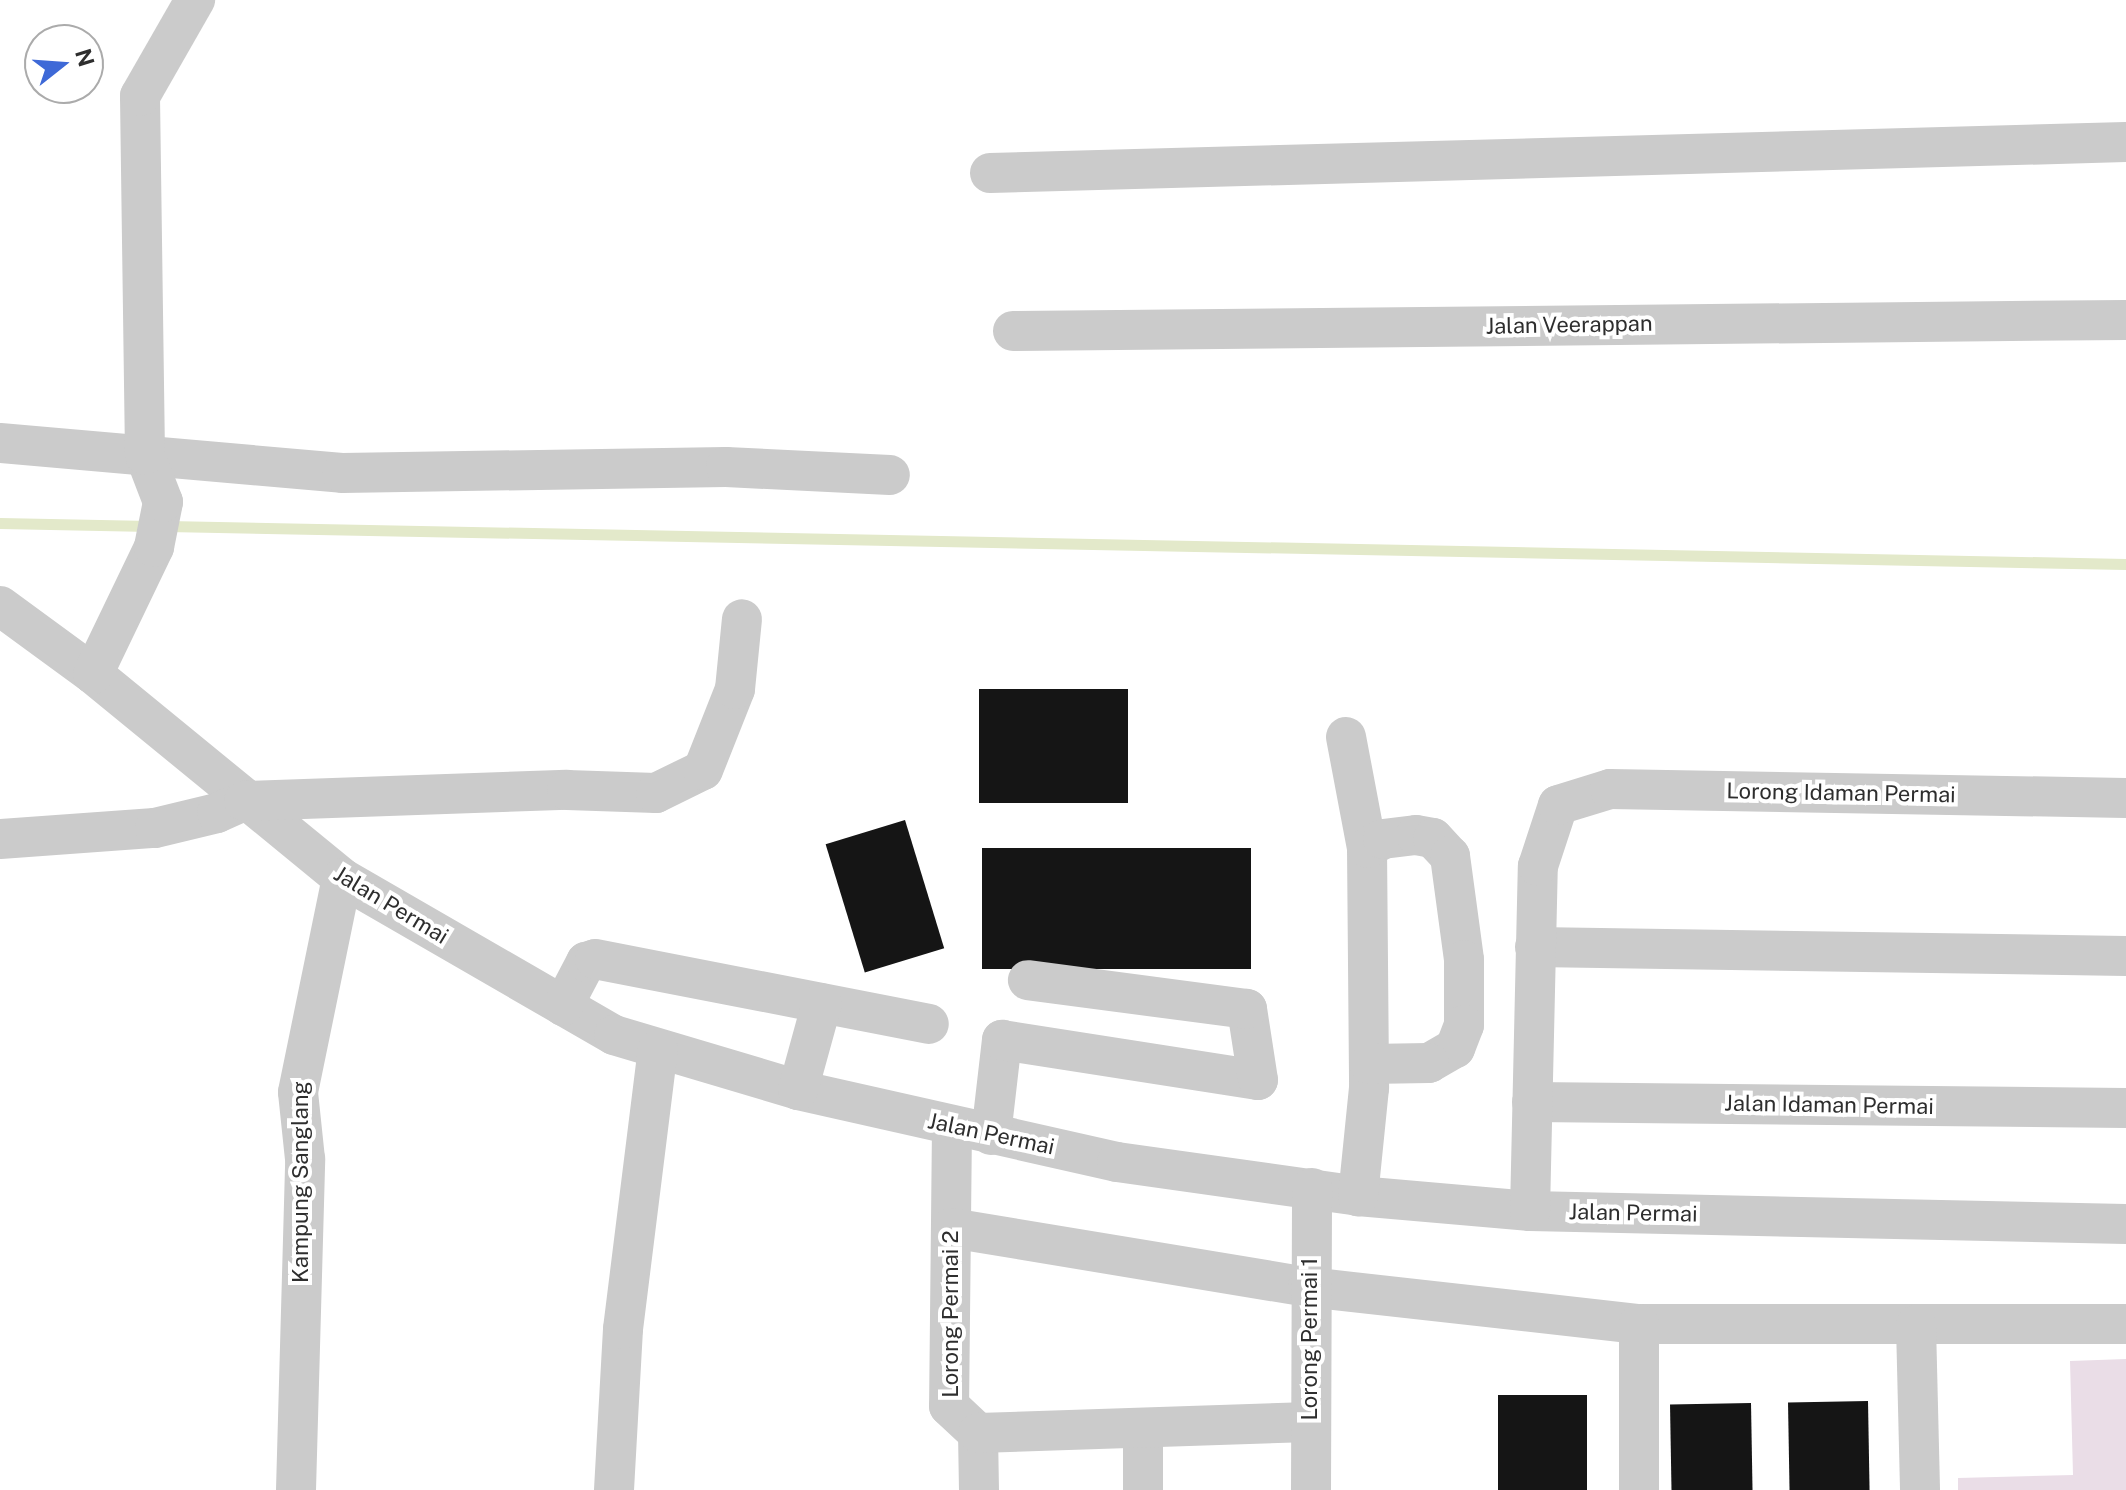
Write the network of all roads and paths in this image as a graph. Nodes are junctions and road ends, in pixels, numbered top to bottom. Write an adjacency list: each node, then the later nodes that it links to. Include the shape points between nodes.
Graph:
1 (195, 0): 7 (street, via 140,96)
2 (2126, 142): 3 (street)
3 (990, 173)
4 (2126, 320): 5 (street, Jalan Veerappan)
5 (1013, 331)
6 (0, 443): 7 (street)
7 (145, 455): 8 (street, via 342,473 726,467); 11 (street, via 163,502 154,547)
8 (890, 475)
9 (0, 606): 11 (street, Jalan Permai)
10 (742, 619): 14 (street, via 735,689 703,770 656,793 567,790)
11 (93, 674): 14 (street, Jalan Permai)
12 (1346, 737): 16 (street)
13 (2126, 798): 18 (street, Lorong Idaman Permai, via 1610,789 1558,805 1538,866)
14 (244, 801): 15 (street, via 155,828); 17 (street, Jalan Permai)
15 (0, 839)
16 (1367, 848): 25 (street); 25 (street, via 1383,839 1416,835 1433,838 1450,856 1464,960 1464,1025 1455,1048 1429,1063)
17 (342, 878): 22 (street, Jalan Permai); 43 (street, Kampung Sanglang, via 298,1092 305,1159)
18 (1535, 947): 19 (street); 27 (street)
19 (2126, 956)
20 (1028, 980): 30 (street, via 1247,1009 1258,1080 1002,1040)
21 (822, 1003): 22 (street, via 595,959 586,962); 23 (street); 26 (street)
22 (563, 1006): 24 (street, Jalan Permai, via 614,1035)
23 (929, 1024)
24 (658, 1049): 26 (street, Jalan Permai); 44 (street, via 623,1329)
25 (1369, 1064): 32 (street)
26 (798, 1090): 29 (street, Jalan Permai)
27 (1532, 1102): 28 (street, Jalan Idaman Permai); 33 (street)
28 (2126, 1108)
29 (952, 1126): 30 (street, Jalan Permai); 35 (street, Lorong Permai 2)
30 (991, 1135): 31 (street, Jalan Permai, via 1117,1162)
31 (1312, 1188): 32 (street, Jalan Permai); 36 (street, Lorong Permai 1)
32 (1358, 1196): 33 (street, Jalan Permai)
33 (1530, 1211): 34 (street, Jalan Permai)
34 (2126, 1224)
35 (951, 1228): 36 (street); 42 (street, Lorong Permai 2, via 949,1406)
36 (1308, 1287): 37 (street); 40 (street, Lorong Permai 1)
37 (1639, 1324): 39 (street); 48 (street)
38 (2126, 1324): 39 (street)
39 (1916, 1325): 49 (street)
40 (1310, 1422): 41 (street); 47 (street, Lorong Permai 1)
41 (1143, 1428): 42 (street); 46 (street)
42 (978, 1433): 45 (street)
43 (296, 1490)
44 (614, 1490)
45 (979, 1490)
46 (1143, 1490)
47 (1311, 1490)
48 (1639, 1490)
49 (1920, 1490)

